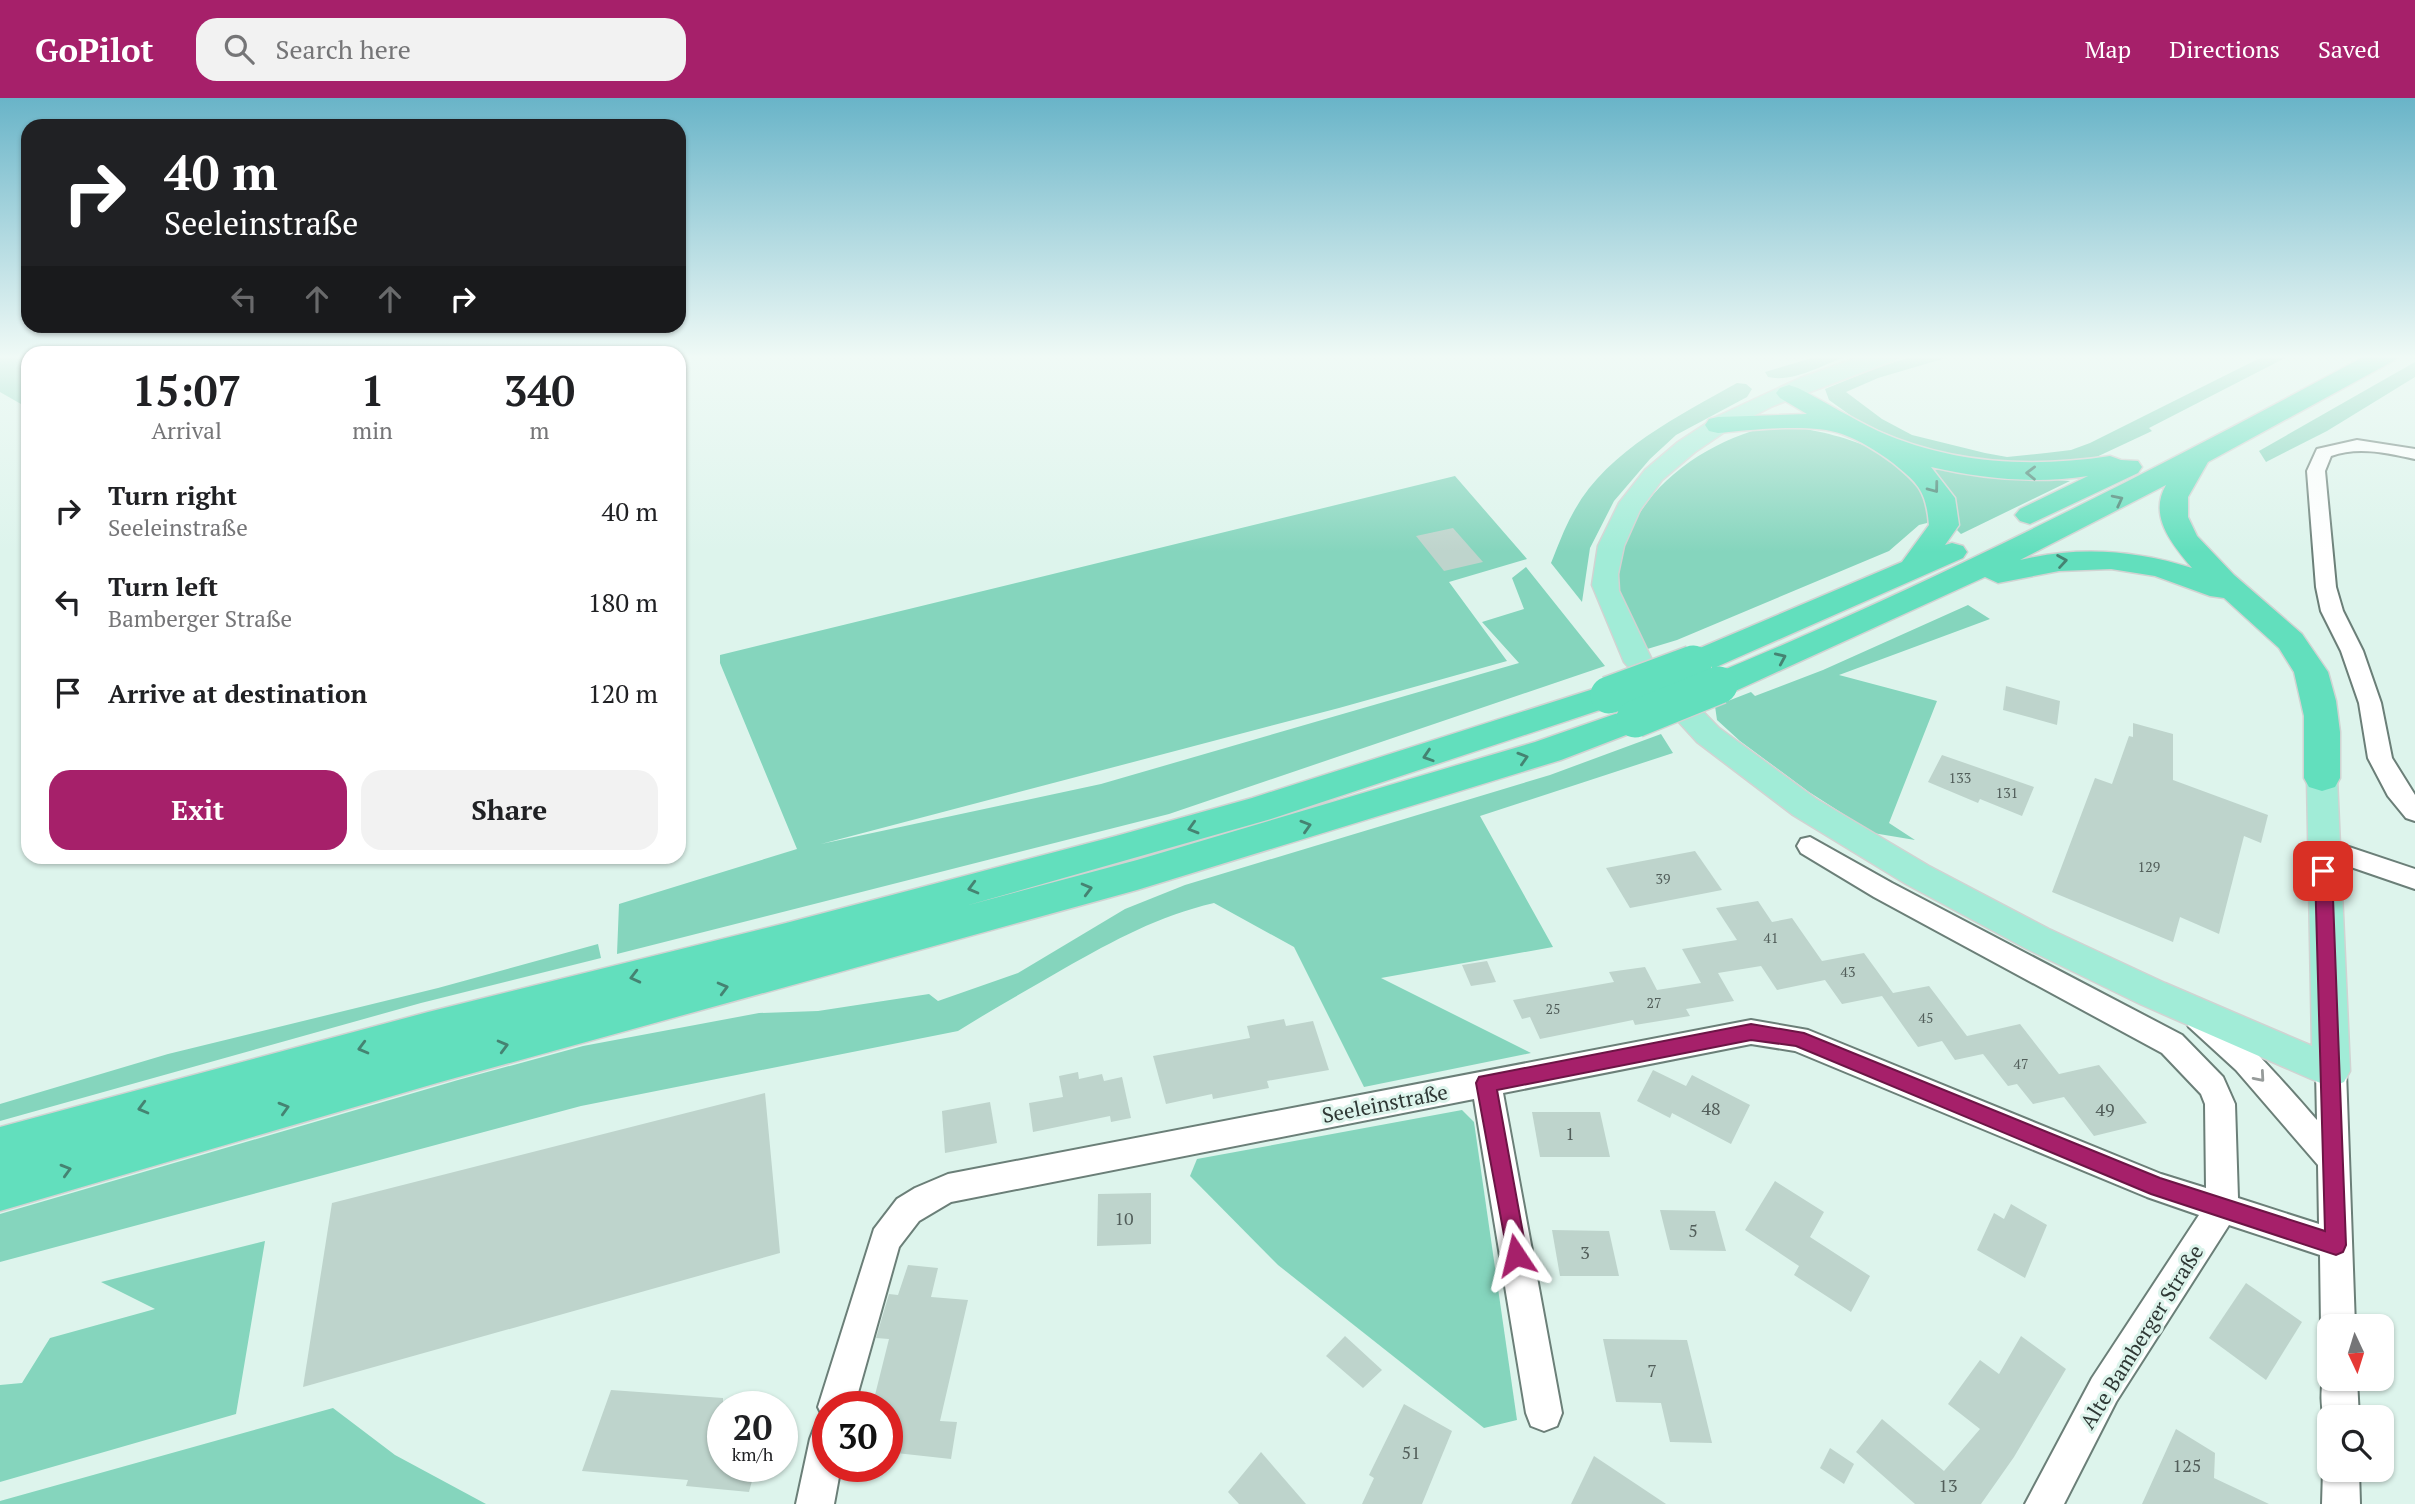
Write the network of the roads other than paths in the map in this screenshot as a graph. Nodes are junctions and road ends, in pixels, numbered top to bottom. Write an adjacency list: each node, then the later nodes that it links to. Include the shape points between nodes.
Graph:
1 (1728, 421): 5 (main road)
2 (1838, 421): 6 (highway)
3 (2214, 421): 9 (highway)
4 (2267, 421): 10 (highway)
5 (1718, 425): 6 (highway, via 1799,421); 19 (main road, via 1659,468 1633,500 1615,531 1606,565 1605,589 1612,616 1631,652 1660,689 1767,780 1878,853 2027,934)
6 (1851, 428): 7 (highway)
7 (1884, 443): 9 (highway, one-way to 7, via 2033,474 1936,459); 11 (highway, one-way to 11, via 1921,472 1941,498 1944,525)
8 (2415, 454): 15 (street, via 2372,446 2335,447 2323,453 2316,471 2332,611 2370,702 2380,758)
9 (2147, 457): 11 (highway)
10 (2196, 460): 11 (highway, one-way to 10); 12 (highway, via 2173,498 2174,521 2198,558)
11 (1918, 582): 12 (highway, one-way to 12, via 2080,558 2123,559 2178,571); 13 (highway, bridge, via 1693,664); 13 (highway, one-way to 11, bridge, via 1719,685)
12 (2244, 599): 14 (highway, via 2268,617 2305,658 2317,687 2322,720)
13 (1622, 707): 22 (highway, one-way to 22, via 1116,850 428,1030); 24 (highway, one-way to 13, via 437,1064 1137,875 1548,751)
14 (2322, 778): 17 (main road)
15 (2415, 812)
16 (1810, 846): 25 (street, via 1883,890 2172,1044 2213,1086 2220,1104)
17 (2322, 847): 18 (street); 20 (main road)
18 (2415, 879)
19 (2193, 1013): 20 (main road); 23 (street, one-way to 23, via 2246,1061)
20 (2331, 1071): 23 (street)
21 (1486, 1083): 25 (street, Seeleinstraße, via 1751,1032 1770,1033 1798,1039 2158,1187); 28 (street, Seeleinstraße, via 948,1188 926,1198 908,1210 885,1240); 29 (street)
22 (0, 1148)
23 (2333, 1160): 26 (street)
24 (0, 1189)
25 (2222, 1208): 26 (street, Seeleinstraße); 33 (street, Alte Bamberger Straße, via 2104,1390)
26 (2336, 1245): 27 (street)
27 (2339, 1314)
28 (841, 1391)
29 (1544, 1413)
30 (819, 1482): 32 (street)
31 (2341, 1482): 34 (street)
32 (814, 1504)
33 (2043, 1504)
34 (2341, 1504)

